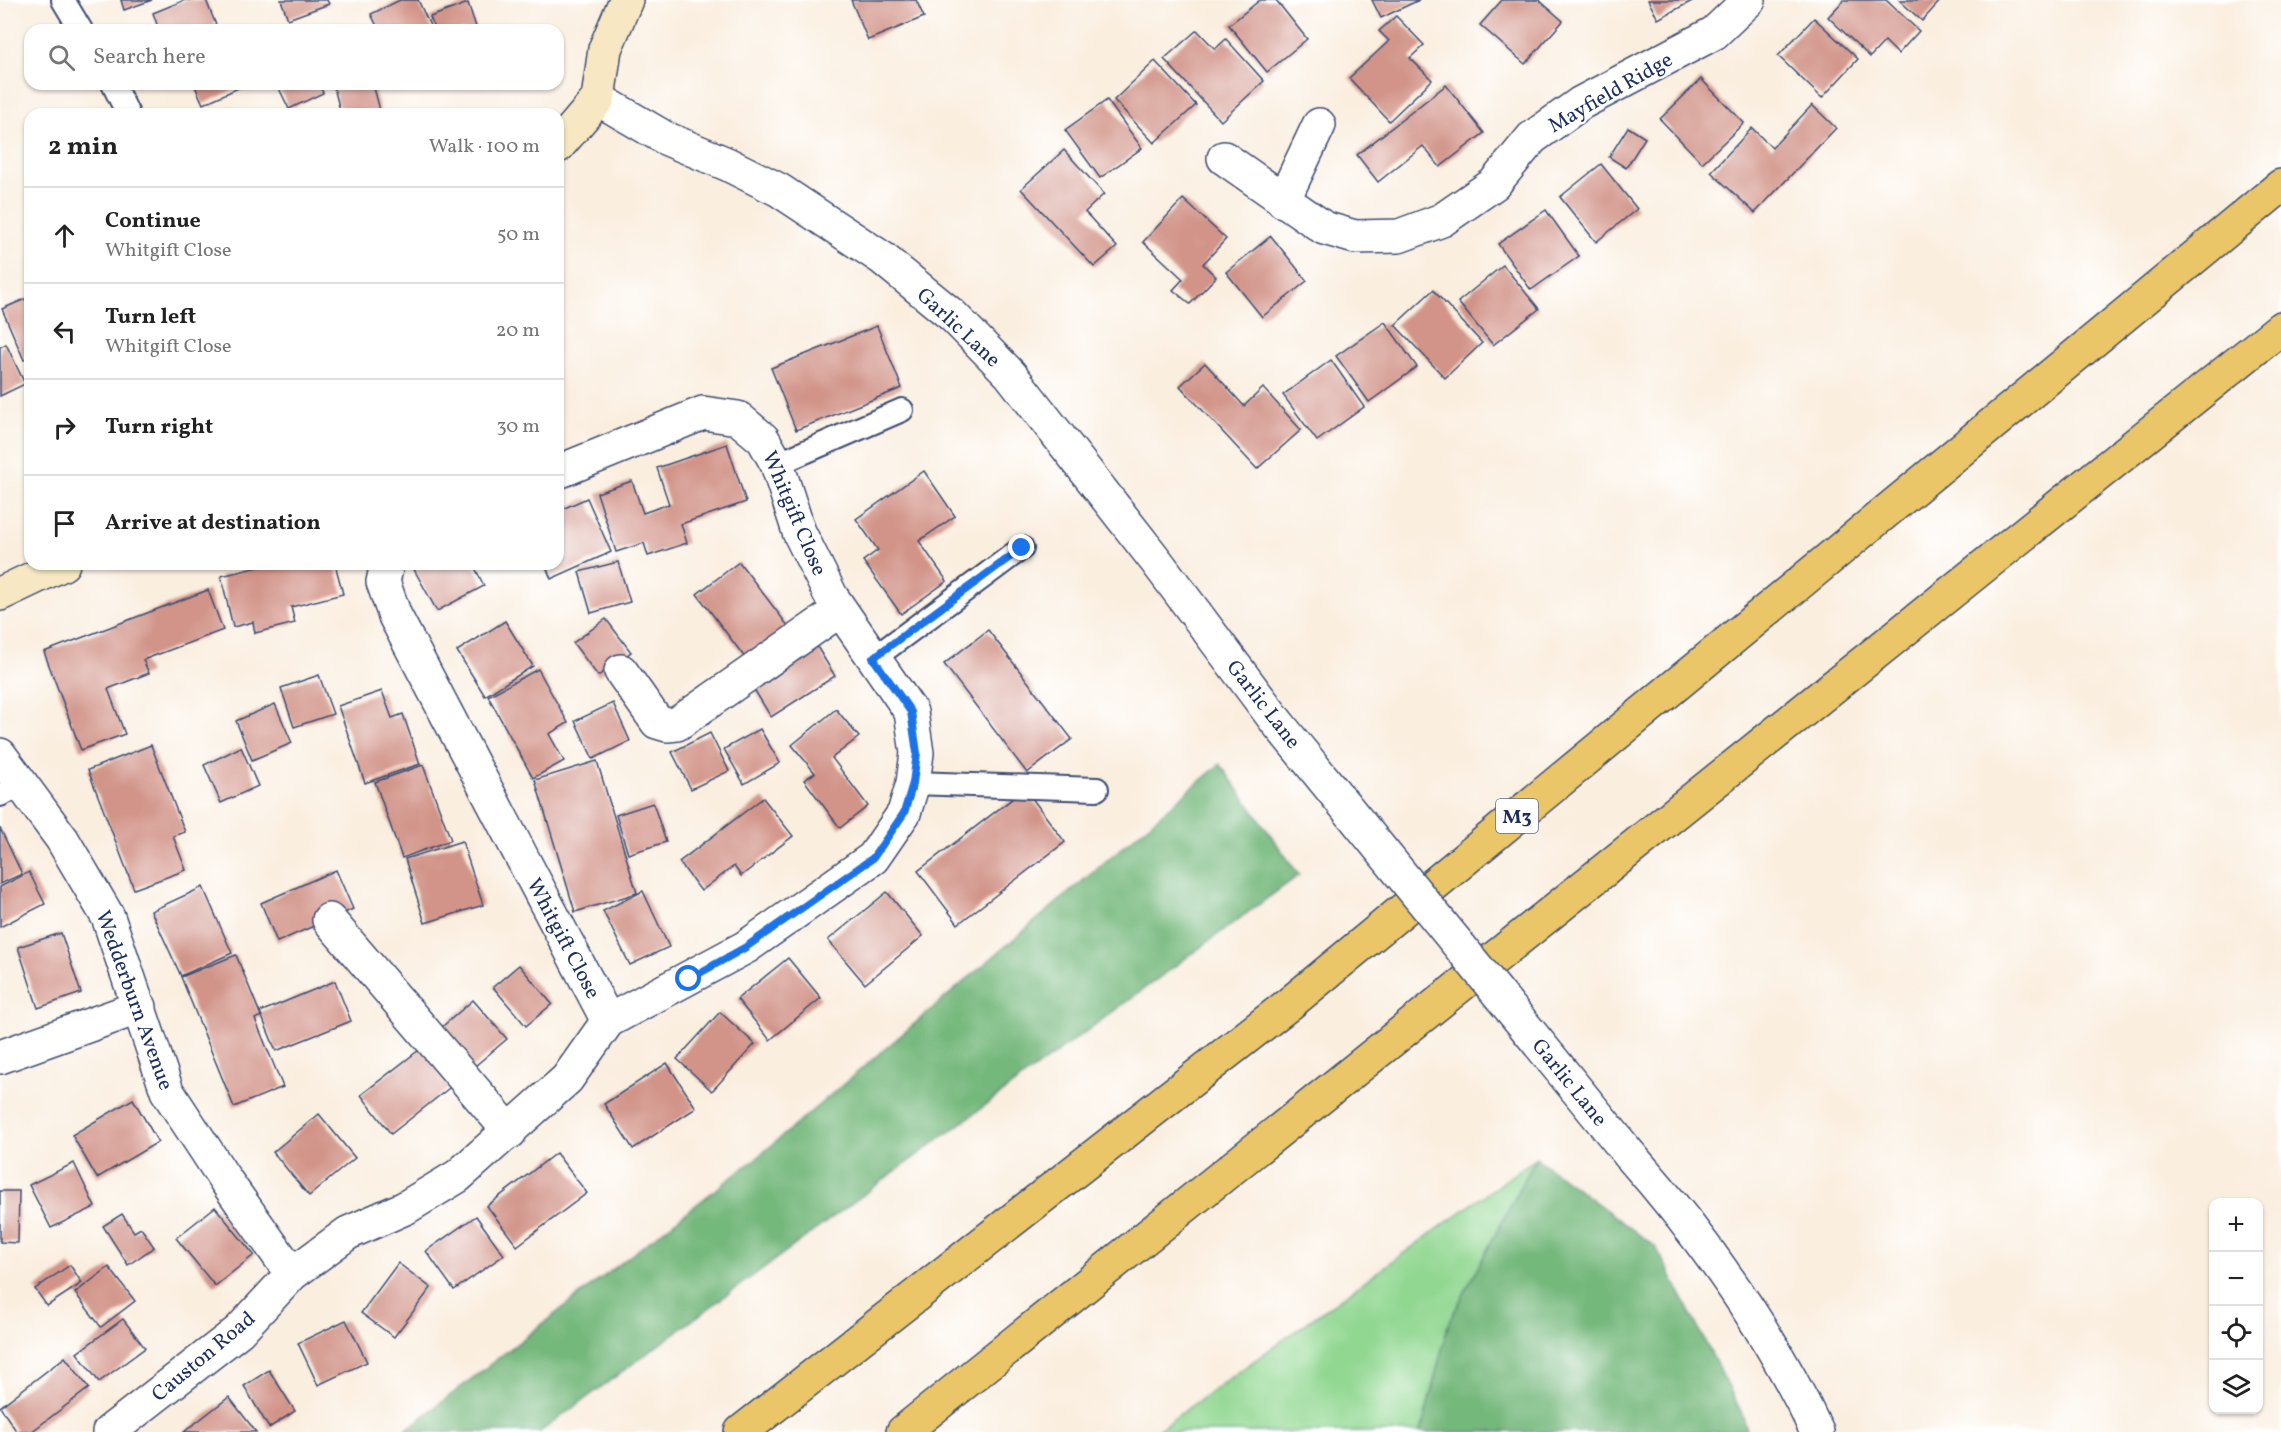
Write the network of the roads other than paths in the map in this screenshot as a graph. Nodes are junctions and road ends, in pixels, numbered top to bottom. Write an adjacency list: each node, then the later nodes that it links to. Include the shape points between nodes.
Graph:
1 (63, 0): 4 (lane)
2 (626, 0): 6 (street, via 605,50)
3 (1749, 0): 12 (street, Mayfield Ridge, via 1714,33 1581,103 1532,138 1494,184 1442,220 1399,236 1355,237 1324,228)
4 (77, 24)
5 (116, 90): 7 (lane)
6 (598, 99): 9 (street); 37 (street, Garlic Lane, bridge, via 665,138 779,190 882,258 953,316 1010,374 1276,721 1708,1250 1795,1384)
7 (125, 108)
8 (1319, 125): 12 (street)
9 (564, 139)
10 (1224, 158): 12 (street, Mayfield Ridge)
11 (2281, 186): 35 (highway, M3, via 1289,1004)
12 (1283, 201)
13 (2281, 328): 36 (highway)
14 (902, 410): 15 (lane)
15 (777, 464): 16 (street, Whitgift Close, via 763,439 738,418 703,414); 21 (street, Whitgift Close, via 799,532)
16 (564, 470)
17 (1022, 548): 22 (lane)
18 (50, 570): 20 (street)
19 (386, 570): 30 (street, Whitgift Close, via 383,582 395,616)
20 (0, 594)
21 (840, 610): 22 (street, Whitgift Close); 23 (street, via 677,724 657,722)
22 (873, 658): 25 (street, Whitgift Close, via 911,712 917,753)
23 (621, 671)
24 (0, 755): 27 (street, Wedderburn Avenue)
25 (913, 783): 26 (lane); 30 (street, Whitgift Close, via 904,813 873,858 746,947)
26 (1097, 789)
27 (11, 790): 29 (street, Wedderburn Avenue, via 62,839 108,917)
28 (329, 920): 32 (street)
29 (140, 1007): 31 (street); 33 (street, Wedderburn Avenue, via 167,1090)
30 (608, 1021): 32 (street, Whitgift Close, via 567,1079)
31 (0, 1058)
32 (510, 1132): 33 (street, Whitgift Close, via 458,1176 405,1208 348,1233)
33 (292, 1274): 34 (street, Causton Road, via 239,1331)
34 (109, 1432)
35 (741, 1432)
36 (903, 1432)
37 (1817, 1432)

